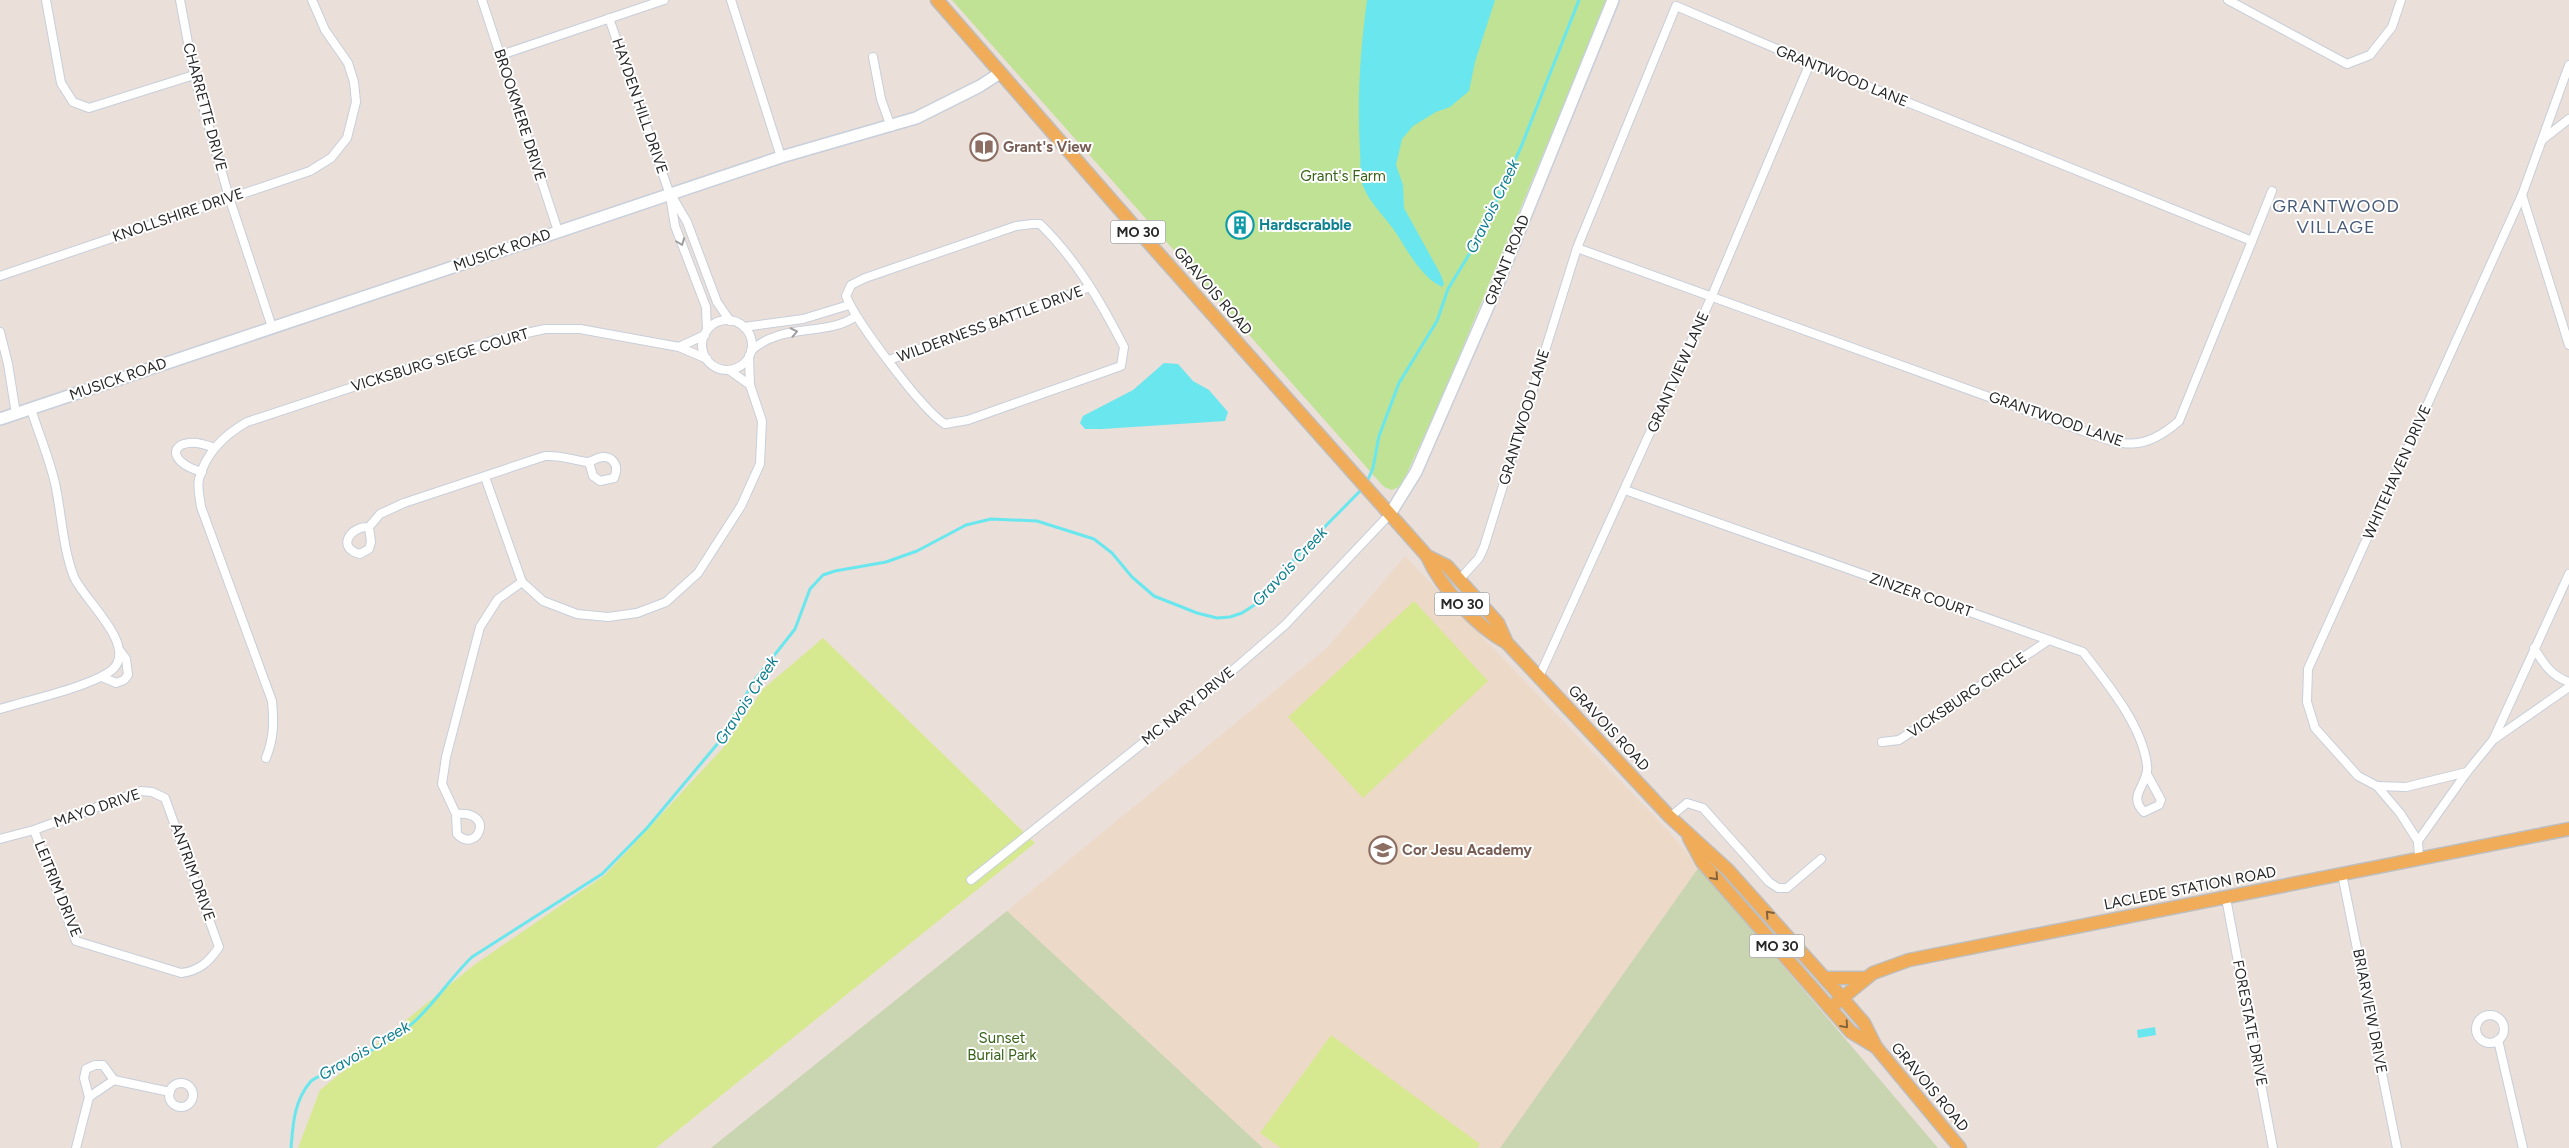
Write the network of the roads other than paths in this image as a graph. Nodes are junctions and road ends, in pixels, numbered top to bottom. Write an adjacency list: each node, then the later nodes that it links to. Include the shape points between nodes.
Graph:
1 (46, 0): 17 (street, via 61,83 73,102 88,108)
2 (180, 0): 17 (street, CHARRETTE DRIVE)
3 (312, 0): 25 (street, KNOLLSHIRE DRIVE, via 325,30 348,64 354,82 356,102 347,138 331,158 310,171)
4 (482, 0): 12 (street, BROOKMERE DRIVE)
5 (664, 0): 11 (street)
6 (731, 0): 21 (street)
7 (937, 0): 16 (main road, GRAVOIS ROAD / MO 30)
8 (1613, 0): 54 (street, GRANT ROAD, via 1494,295 1416,472)
9 (2228, 0): 10 (street, via 2347,64 2370,55 2392,27)
10 (2401, 0)
11 (609, 18): 12 (street); 23 (street, HAYDEN HILL DRIVE)
12 (501, 55): 26 (street, BROOKMERE DRIVE)
13 (873, 57): 19 (street, via 881,99)
14 (1810, 64): 27 (street, GRANTWOOD LANE); 28 (street, GRANTWOOD LANE, via 1676,6); 31 (street, GRANTVIEW LANE)
15 (2569, 65): 20 (street, WHITEHAVEN DRIVE)
16 (1000, 73): 19 (street, MUSICK ROAD, via 940,107); 54 (main road, GRAVOIS ROAD / MO 30)
17 (194, 75): 25 (street, CHARRETTE DRIVE)
18 (2569, 119): 20 (street)
19 (891, 127): 21 (street, MUSICK ROAD)
20 (2542, 140): 24 (street, WHITEHAVEN DRIVE)
21 (781, 157): 23 (street, MUSICK ROAD)
22 (2272, 191): 27 (street, GRANTWOOD LANE)
23 (670, 194): 26 (street, MUSICK ROAD); 34 (street, via 687,222 717,302); 38 (street, one-way to 38, via 675,226 706,307)
24 (2522, 195): 39 (street); 74 (street, WHITEHAVEN DRIVE, via 2308,669 2307,702 2315,728 2358,776)
25 (229, 197): 29 (street, KNOLLSHIRE DRIVE); 35 (street, CHARRETTE DRIVE)
26 (558, 231): 35 (street, MUSICK ROAD)
27 (2252, 241): 31 (street, GRANTWOOD LANE, via 2179,421 2163,435 2134,445 2069,426)
28 (1577, 248): 31 (street, GRANTWOOD LANE); 58 (street, GRANTWOOD LANE, via 1484,547)
29 (0, 276)
30 (1090, 287): 32 (street, via 1069,254 1040,224 1032,224 1016,226 865,278 851,285 846,296); 43 (street, WILDERNESS BATTLE DRIVE); 43 (street, via 1124,347 1121,366 1110,371 968,420 945,424 933,417)
31 (1710, 298): 53 (street, GRANTVIEW LANE)
32 (850, 305): 33 (street); 36 (street, via 803,319)
33 (856, 316): 41 (street, one-way to 33, via 766,339 841,323); 43 (street)
34 (730, 321): 36 (street); 38 (street, via 715,324)
35 (272, 327): 46 (street, MUSICK ROAD)
36 (744, 328): 41 (street, via 750,336)
37 (0, 332): 47 (street)
38 (706, 332): 40 (street); 42 (street, via 703,350)
39 (2569, 345)
40 (679, 347): 42 (street, VICKSBURG SIEGE COURT); 49 (street, VICKSBURG SIEGE COURT, via 580,329 545,329 495,340 247,422 231,431)
41 (750, 354): 44 (street, via 739,367); 45 (street)
42 (707, 359): 44 (street, via 719,368)
43 (889, 360)
44 (729, 370): 45 (street)
45 (750, 385): 59 (street, via 762,421 760,464 741,506 698,573 666,602 618,616 577,614 543,601)
46 (31, 409): 47 (street, MUSICK ROAD); 63 (street, via 56,486 65,547 75,579 118,641)
47 (16, 414): 48 (street, MUSICK ROAD)
48 (0, 419)
49 (214, 448): 51 (street, VICKSBURG SIEGE COURT); 51 (street, via 193,442 178,446 178,461 187,468)
50 (588, 462): 52 (street, via 563,455 545,456)
51 (202, 472): 71 (street, VICKSBURG SIEGE COURT, via 199,480 201,507 272,701 273,740)
52 (485, 477): 55 (street, via 380,514); 59 (street)
53 (1625, 490): 60 (street, ZINZER COURT); 65 (street, GRANTVIEW LANE)
54 (1390, 514): 56 (main road, GRAVOIS ROAD / MO 30); 86 (street, MC NARY DRIVE, via 1285,625 1217,684)
55 (369, 527)
56 (1427, 556): 58 (main road, GRAVOIS ROAD / MO 30, via 1447,566); 61 (main road, GRAVOIS ROAD / MO 30, via 1436,576 1488,632)
57 (2569, 574): 62 (street)
58 (1458, 580): 61 (main road, GRAVOIS ROAD / MO 30, via 1498,623)
59 (522, 582): 76 (street, via 498,599 480,626 442,784)
60 (2048, 640): 70 (street, VICKSBURG CIRCLE, via 1898,740); 73 (street, ZINZER COURT, via 2084,652 2109,684 2141,743)
61 (1507, 642): 65 (main road, GRAVOIS ROAD / MO 30)
62 (2534, 648): 66 (street, via 2544,666 2558,678); 69 (street)
63 (120, 651): 64 (street, via 114,668); 64 (street, via 126,659 128,675 116,683)
64 (102, 677): 68 (street)
65 (1539, 677): 77 (main road, GRAVOIS ROAD / MO 30)
66 (2569, 682)
67 (2569, 687): 69 (street)
68 (0, 709)
69 (2493, 740): 72 (street)
70 (1882, 742)
71 (266, 758)
72 (2467, 772): 74 (street, WHITEHAVEN DRIVE, via 2406,787); 82 (street)
73 (2148, 776)
74 (2377, 786): 82 (street, WHITEHAVEN DRIVE)
75 (165, 798): 79 (street, MAYO DRIVE, via 141,791); 88 (street, ANTRIM DRIVE)
76 (456, 814)
77 (1670, 817): 80 (main road, GRAVOIS ROAD / MO 30); 83 (street, via 1687,803 1703,808 1778,888 1787,888)
78 (2569, 829): 84 (main road, LACLEDE STATION ROAD)
79 (34, 830): 81 (street, MAYO DRIVE); 88 (street, LEITRIM DRIVE, via 76,941 181,973 194,972 210,960)
80 (1688, 836): 89 (main road, GRAVOIS ROAD / MO 30, one-way to 80, via 1712,853); 92 (main road, GRAVOIS ROAD / MO 30, one-way to 92, via 1702,862)
81 (0, 839)
82 (2418, 841): 84 (street, WHITEHAVEN DRIVE)
83 (1821, 859)
84 (2419, 859): 85 (main road, LACLEDE STATION ROAD)
85 (2342, 874): 87 (main road, LACLEDE STATION ROAD); 101 (street, BRIARVIEW DRIVE)
86 (971, 880)
87 (2226, 898): 90 (main road, LACLEDE STATION ROAD, via 1910,960 1882,968); 100 (street, FORESTATE DRIVE)
88 (219, 947)
89 (1825, 978): 90 (main road); 91 (main road, GRAVOIS ROAD / MO 30)
90 (1865, 978): 91 (main road, LACLEDE STATION ROAD)
91 (1842, 997): 92 (main road, LACLEDE STATION ROAD); 94 (main road, GRAVOIS ROAD / MO 30, via 1864,1023)
92 (1830, 1008): 94 (main road, GRAVOIS ROAD / MO 30, one-way to 94, via 1851,1032)
93 (2498, 1040): 102 (street)
94 (1876, 1047): 99 (main road, GRAVOIS ROAD / MO 30)
95 (114, 1080): 96 (street); 97 (street); 97 (street, via 103,1065 86,1069 84,1078)
96 (170, 1092)
97 (89, 1097): 98 (street)
98 (76, 1148)
99 (1960, 1148)
100 (2273, 1148)
101 (2397, 1148)
102 (2523, 1148)

